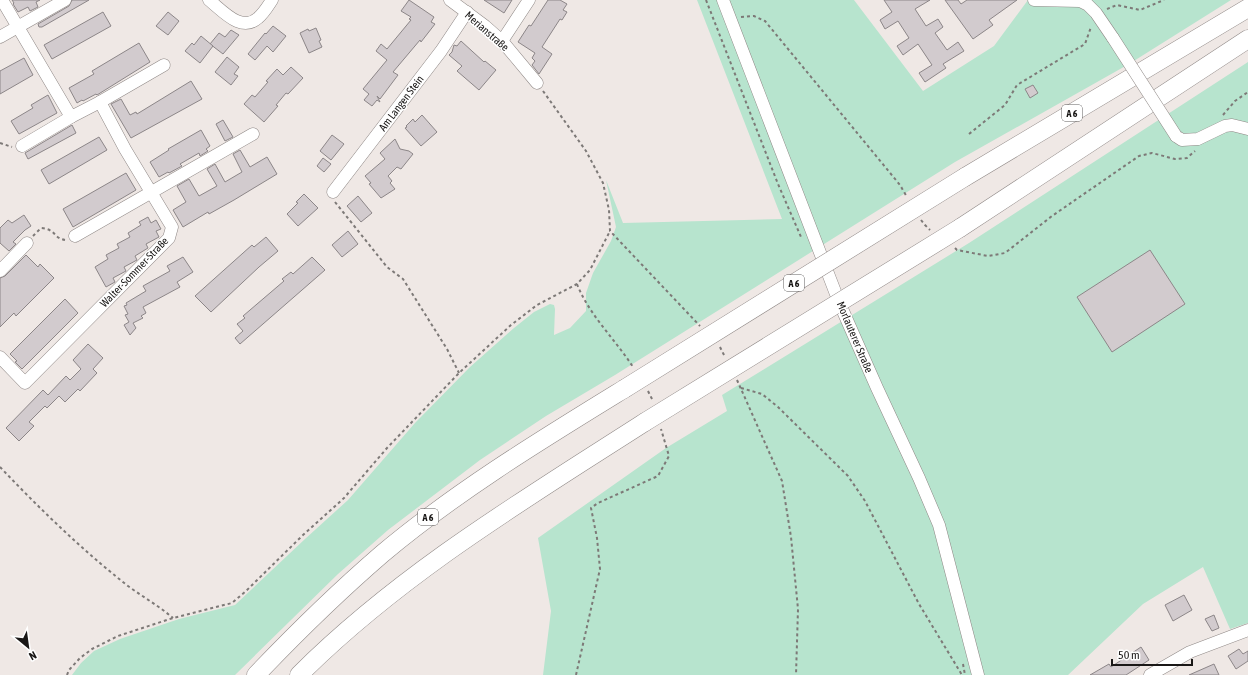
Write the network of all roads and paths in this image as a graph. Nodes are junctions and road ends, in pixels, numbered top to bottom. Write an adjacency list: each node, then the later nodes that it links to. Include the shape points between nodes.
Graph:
1 (2, 0): 14 (street)
2 (65, 0): 14 (street)
3 (209, 0): 4 (street, via 236,22 248,23 258,18)
4 (272, 0)
5 (450, 0): 11 (street, Merianstraße)
6 (529, 0): 17 (street)
7 (723, 0): 13 (street, Morlauterer Straße)
8 (1034, 0): 12 (street, via 1080,1)
9 (1164, 0): 12 (path, via 1140,10 1117,5)
10 (1248, 8): 55 (highway, A 6, bridge, via 965,177 516,455 382,554)
11 (467, 12): 17 (street, Merianstraße); 30 (street, Am Langen Stein, via 441,51)
12 (1096, 13): 26 (path, via 1085,44 1017,85 1004,105); 27 (street, bridge, via 1176,136 1182,140)
13 (730, 18): 31 (path, via 754,16 765,21 900,185); 60 (street, Morlauterer Straße, via 839,302 939,525)
14 (18, 27): 15 (street); 22 (street)
15 (0, 37)
16 (1248, 39): 50 (highway, bridge, via 960,228)
17 (502, 41): 19 (street, Merianstraße)
18 (164, 65): 21 (street)
19 (537, 83): 33 (path, via 586,151 603,183 609,210)
20 (1248, 92): 23 (path, via 1223,114)
21 (100, 102): 22 (street); 29 (street, Walter-Sommer-Straße)
22 (71, 118): 28 (street)
23 (1218, 130): 24 (street, via 1232,125); 27 (street)
24 (1248, 130)
25 (253, 134): 29 (street)
26 (969, 134)
27 (1198, 138): 37 (path, via 1195,151 1187,158 1175,159 1152,153 1139,156 1052,216 1005,253 988,256 957,250)
28 (22, 146)
29 (151, 192): 35 (street); 42 (street, Walter-Sommer-Straße, via 172,227 169,238 25,383)
30 (333, 192): 45 (path, via 334,201 387,267 404,278)
31 (908, 199)
32 (921, 219): 34 (path)
33 (610, 231): 39 (path, via 590,270); 40 (path)
34 (936, 234)
35 (75, 236): 36 (path, via 66,240 59,239 48,228 41,228)
36 (27, 243): 38 (street)
37 (952, 246)
38 (0, 271)
39 (577, 284): 44 (path, via 581,295 602,326); 45 (path, via 537,305)
40 (704, 331)
41 (715, 342): 43 (path)
42 (0, 357)
43 (727, 361)
44 (635, 369)
45 (459, 373): 52 (path, via 387,448 344,498 246,591 232,602)
46 (734, 374): 48 (path)
47 (647, 388): 49 (path)
48 (741, 388): 58 (path, via 782,481 798,609); 59 (path, via 762,394 778,407 848,476 865,501 919,604)
49 (653, 402)
50 (652, 423): 56 (highway, via 542,488 420,572 371,610); 57 (path, via 669,456 658,476 591,508 600,569)
51 (0, 467): 52 (path, via 55,524 128,586)
52 (172, 618): 54 (path, via 118,636 92,649 80,658)
53 (1248, 630): 61 (street, via 1190,652)
54 (67, 675)
55 (256, 675)
56 (299, 675)
57 (576, 675)
58 (796, 675)
59 (962, 675)
60 (978, 675)
61 (1150, 675)

